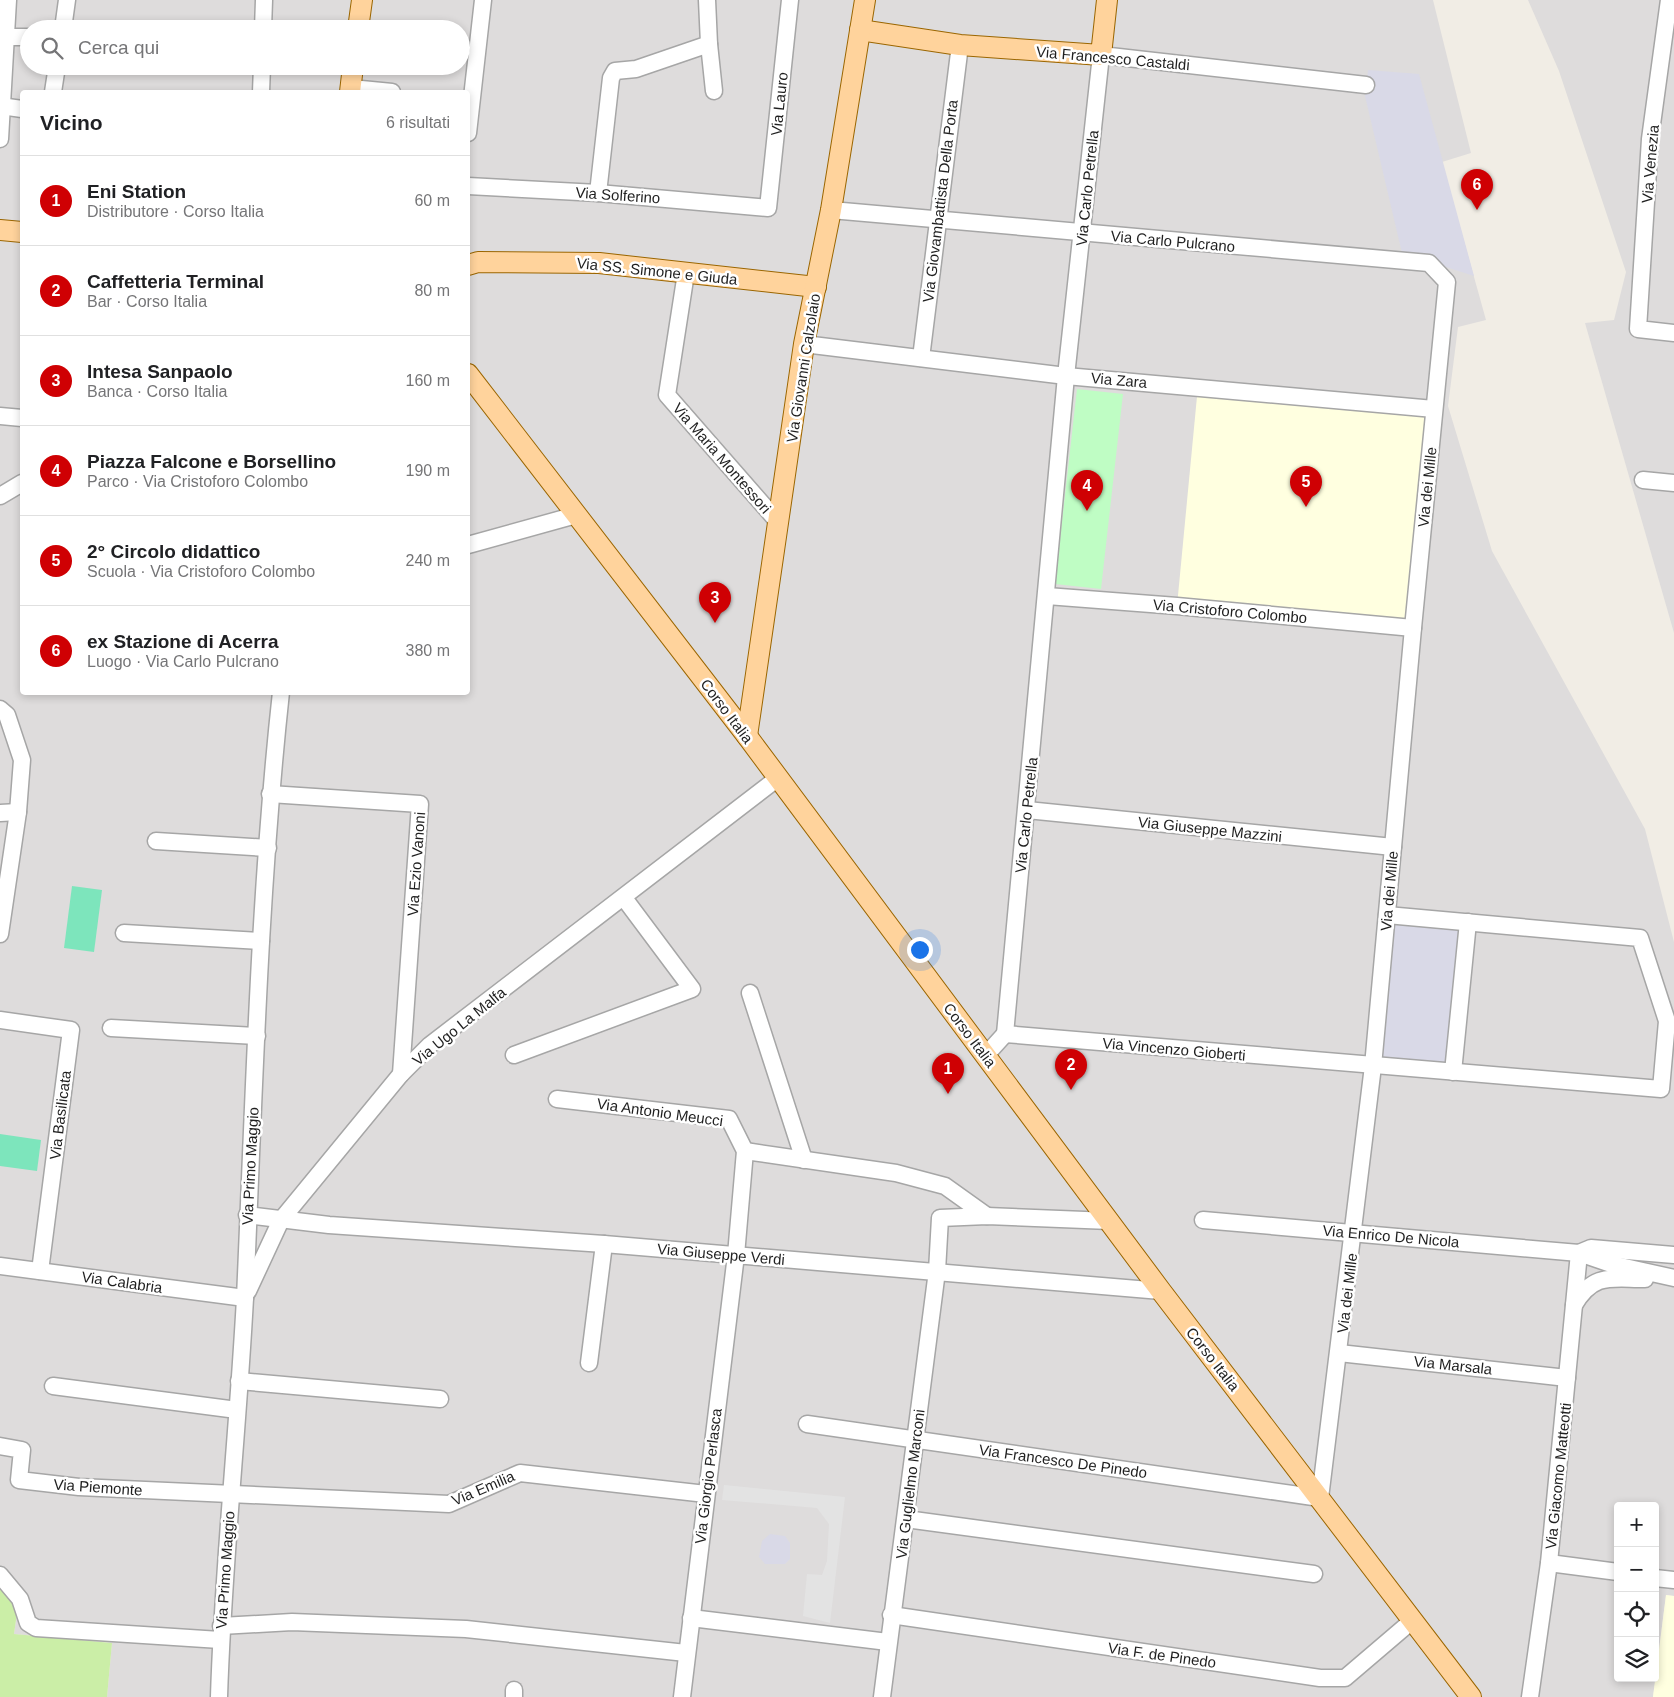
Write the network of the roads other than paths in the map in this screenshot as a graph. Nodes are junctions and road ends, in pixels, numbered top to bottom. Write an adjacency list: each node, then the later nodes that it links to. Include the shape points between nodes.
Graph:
1 (8, 0): 15 (street)
2 (67, 0): 11 (street)
3 (264, 0): 12 (street)
4 (362, 0): 13 (main road)
5 (483, 0): 28 (street)
6 (707, 0): 17 (street)
7 (790, 0): 34 (street, Via Lauro)
8 (865, 0): 14 (main road, Via Giovanni Calzolaio)
9 (1107, 0): 19 (main road, Via Carlo Petrella)
10 (1669, 0): 44 (street, Via Venezia, via 1650,139 1638,328)
11 (64, 20)
12 (263, 20)
13 (359, 20)
14 (860, 30): 18 (main road, Via Francesco Castaldi); 35 (main road, Via Giovanni Calzolaio)
15 (8, 37): 16 (street); 29 (street)
16 (20, 37)
17 (709, 44): 27 (street); 33 (street, via 636,69 615,71 610,78)
18 (960, 45): 19 (main road, Via Francesco Castaldi); 36 (street, Via Giovambattista Della Porta)
19 (1101, 55): 23 (street, Via Francesco Castaldi); 39 (street, Via Carlo Petrella)
20 (56, 75): 24 (street)
21 (262, 75): 25 (street)
22 (352, 75): 26 (main road)
23 (1366, 85)
24 (53, 90)
25 (261, 90)
26 (350, 90)
27 (714, 91)
28 (470, 94)
29 (2, 106): 30 (street); 31 (street)
30 (20, 109)
31 (0, 139)
32 (470, 186): 33 (street, Via Solferino)
33 (598, 193): 34 (street, Via Solferino)
34 (768, 208)
35 (832, 210): 36 (street, Via Carlo Pulcrano); 43 (main road, Via Giovanni Calzolaio)
36 (938, 219): 39 (street, Via Carlo Pulcrano); 46 (street, Via Giovambattista Della Porta)
37 (0, 230): 38 (main road)
38 (20, 232)
39 (1082, 233): 42 (street, Via Carlo Pulcrano, via 1429,263); 47 (street, Via Carlo Petrella)
40 (470, 264): 41 (main road, Via SS. Simone e Giuda, via 599,262)
41 (686, 273): 43 (main road, Via SS. Simone e Giuda); 57 (street, Via Maria Montessori, via 666,395)
42 (1447, 282): 49 (street, Via dei Mille)
43 (816, 287): 45 (main road, Via Giovanni Calzolaio)
44 (1674, 333)
45 (804, 344): 46 (street, Via Zara); 57 (main road, Via Giovanni Calzolaio)
46 (920, 358): 47 (street, Via Zara)
47 (1066, 376): 49 (street, Via Zara); 59 (street, Via Carlo Petrella)
48 (470, 377): 56 (main road, Corso Italia)
49 (1434, 409): 60 (street, Via dei Mille)
50 (0, 416): 51 (street)
51 (20, 418)
52 (1643, 480): 53 (street)
53 (1674, 483)
54 (20, 484): 55 (street)
55 (0, 496)
56 (576, 515): 58 (street); 63 (main road, Corso Italia)
57 (779, 523): 63 (main road, Via Giovanni Calzolaio)
58 (470, 544)
59 (1047, 596): 60 (street, Via Cristoforo Colombo); 66 (street, Via Carlo Petrella)
60 (1413, 628): 70 (street, Via dei Mille)
61 (281, 695): 65 (street, Via Primo Maggio)
62 (0, 709): 67 (street, via 6,715 22,760)
63 (747, 736): 64 (main road, Corso Italia)
64 (778, 778): 72 (street, Via Ugo La Malfa); 84 (main road, Corso Italia)
65 (270, 794): 71 (street, Via Primo Maggio); 87 (street, Via Ezio Vanoni, via 420,804)
66 (1027, 810): 70 (street, Via Giuseppe Mazzini); 81 (street, Via Carlo Petrella)
67 (18, 812): 68 (street); 76 (street)
68 (0, 813)
69 (156, 840): 71 (street)
70 (1393, 847): 73 (street, Via dei Mille)
71 (268, 848): 77 (street, Via Primo Maggio)
72 (624, 898): 83 (street, via 692,989); 87 (street, Via Ugo La Malfa, via 430,1045)
73 (1387, 915): 74 (street); 85 (street, Via dei Mille)
74 (1468, 922): 86 (street); 86 (street, Via Vincenzo Gioberti, via 1640,938 1667,1021 1661,1089)
75 (124, 933): 77 (street)
76 (0, 934)
77 (261, 941): 82 (street, Via Primo Maggio)
78 (750, 992): 90 (street)
79 (0, 1020): 102 (street, Via Basilicata, via 71,1030)
80 (111, 1028): 82 (street)
81 (1005, 1034): 84 (street); 85 (street, Via Vincenzo Gioberti)
82 (257, 1036): 91 (street, Via Primo Maggio)
83 (514, 1055)
84 (985, 1056): 95 (main road, Corso Italia)
85 (1373, 1066): 86 (street, Via Vincenzo Gioberti); 96 (street, Via dei Mille)
86 (1453, 1072)
87 (401, 1074): 93 (street, Via Ugo La Malfa)
88 (557, 1099): 89 (street, Via Antonio Meucci, via 729,1120)
89 (745, 1151): 90 (street); 99 (street)
90 (804, 1160): 92 (street, via 896,1173 945,1186)
91 (247, 1215): 93 (street); 106 (street, Via Primo Maggio)
92 (987, 1216): 95 (street); 103 (street, via 940,1218)
93 (281, 1220): 97 (street, Via Giuseppe Verdi); 106 (street, Via Ugo La Malfa)
94 (1203, 1220): 96 (street, Via Enrico De Nicola)
95 (1110, 1221): 105 (main road, Corso Italia)
96 (1354, 1233): 98 (street, Via Enrico De Nicola); 108 (street, Via dei Mille)
97 (604, 1244): 99 (street, Via Giuseppe Verdi); 109 (street)
98 (1579, 1253): 100 (street, Via Enrico De Nicola, via 1591,1248); 104 (street, Via Enrico De Nicola); 107 (street, Via Giacomo Matteotti)
99 (736, 1255): 103 (street, Via Giuseppe Verdi); 119 (street, Via Giorgio Perlasca)
100 (1674, 1255)
101 (0, 1266): 102 (street, Via Calabria)
102 (40, 1271): 106 (street, Via Calabria)
103 (937, 1271): 105 (street, Via Giuseppe Verdi); 116 (street, Via Guglielmo Marconi)
104 (1674, 1278): 107 (street, Via Enrico De Nicola, via 1604,1278 1588,1286)
105 (1161, 1291): 120 (main road, Corso Italia)
106 (245, 1298): 111 (street, Via Primo Maggio)
107 (1574, 1305): 110 (street, Via Giacomo Matteotti)
108 (1339, 1353): 110 (street, Via Marsala); 120 (street, Via dei Mille)
109 (589, 1363)
110 (1567, 1378): 122 (street, Via Giacomo Matteotti)
111 (239, 1381): 113 (street); 114 (street, Via Primo Maggio)
112 (53, 1386): 114 (street)
113 (440, 1399)
114 (237, 1410): 118 (street, Via Primo Maggio)
115 (807, 1424): 116 (street, Via Francesco De Pinedo)
116 (915, 1440): 120 (street, Via Francesco De Pinedo); 121 (street, Via Guglielmo Marconi)
117 (0, 1446): 118 (street, Via Piemonte, via 22,1450 19,1480 79,1487)
118 (230, 1494): 119 (street, Via Emilia, via 449,1504 520,1473); 131 (street, Via Primo Maggio)
119 (706, 1494): 129 (street, Via Giorgio Perlasca)
120 (1320, 1498): 130 (main road, Corso Italia)
121 (906, 1519): 124 (street); 128 (street, Via Guglielmo Marconi)
122 (1549, 1563): 123 (street); 138 (street, Via Giacomo Matteotti)
123 (1614, 1571)
124 (1314, 1574)
125 (0, 1575): 131 (street, Via Primo Maggio, via 20,1599 28,1623 36,1628)
126 (1659, 1578): 127 (street)
127 (1674, 1580)
128 (891, 1615): 130 (street, Via F. de Pinedo, via 1320,1678 1345,1678); 132 (street, Via Guglielmo Marconi)
129 (692, 1618): 132 (street); 133 (street, Via Giorgio Perlasca)
130 (1413, 1620): 137 (main road, Corso Italia)
131 (221, 1633): 133 (street, via 292,1622 466,1629); 134 (street, Via Primo Maggio)
132 (888, 1642): 136 (street, Via Guglielmo Marconi)
133 (686, 1653): 135 (street, Via Giorgio Perlasca)
134 (219, 1697)
135 (682, 1697)
136 (882, 1697)
137 (1471, 1697)
138 (1530, 1697)

